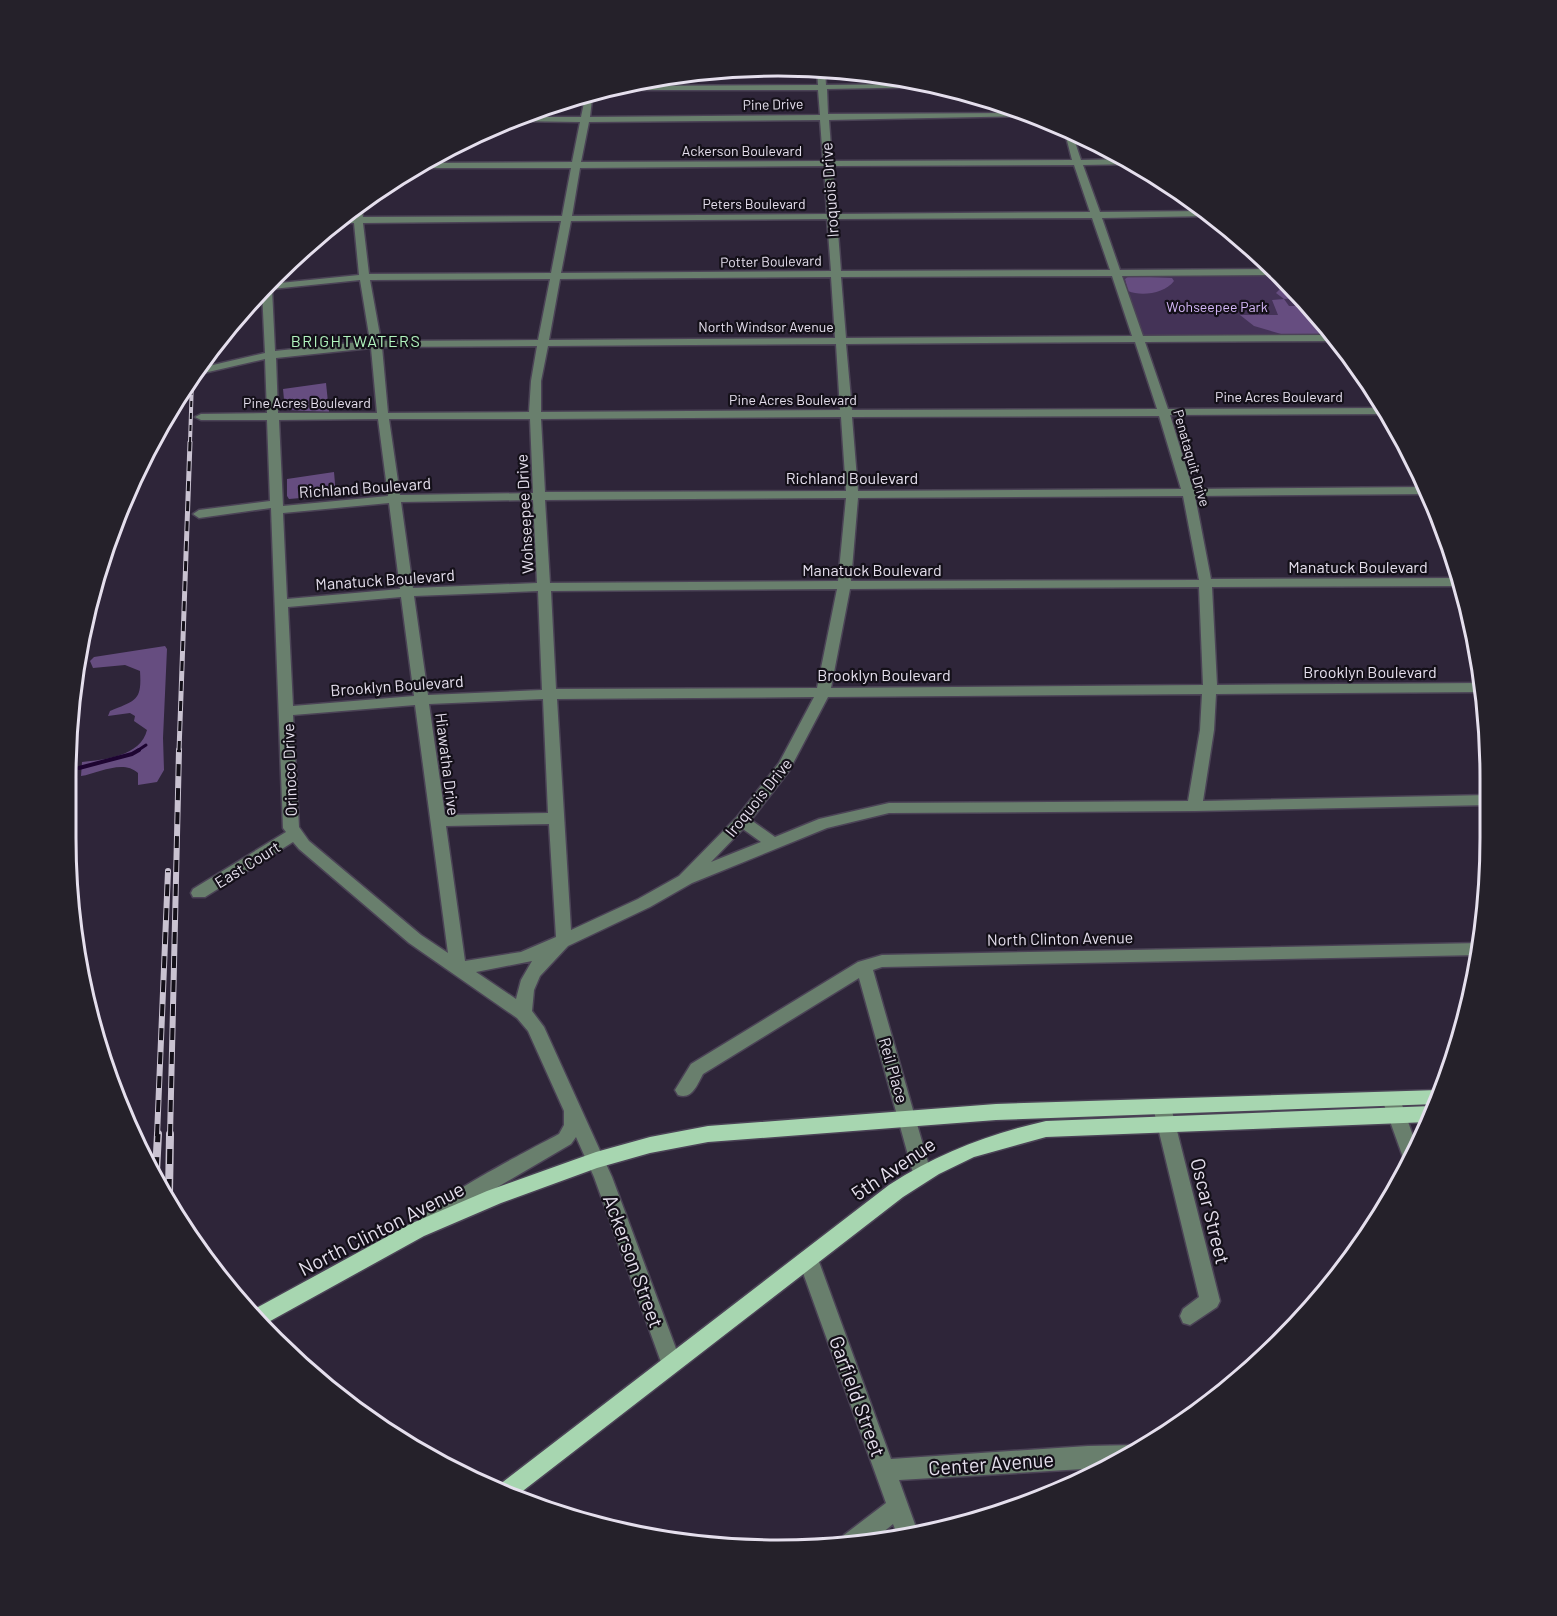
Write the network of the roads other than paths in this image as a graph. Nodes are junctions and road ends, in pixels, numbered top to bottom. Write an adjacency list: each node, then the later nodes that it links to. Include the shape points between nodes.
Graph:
1 (821, 78): 2 (street, Iroquois Drive)
2 (822, 87): 3 (street); 4 (street); 7 (street, Iroquois Drive)
3 (896, 87)
4 (651, 89)
5 (588, 103): 8 (street, Wohseepee Drive)
6 (1007, 115): 7 (street, Pine Drive)
7 (824, 117): 8 (street, Pine Drive); 13 (street, Iroquois Drive)
8 (585, 119): 9 (street, Pine Drive); 14 (street, Wohseepee Drive)
9 (538, 120)
10 (1070, 141): 11 (street, Penataquit Drive)
11 (1078, 162): 12 (street, Ackerson Boulevard); 13 (street, Ackerson Boulevard); 17 (street, Penataquit Drive)
12 (1113, 162)
13 (827, 164): 14 (street, Ackerson Boulevard); 19 (street, Iroquois Drive)
14 (576, 165): 15 (street, Ackerson Boulevard); 21 (street, Wohseepee Drive)
15 (437, 166)
16 (364, 212): 21 (street, Peters Boulevard)
17 (1096, 214): 18 (street, Peters Boulevard); 19 (street, Peters Boulevard); 23 (street, Penataquit Drive)
18 (1195, 214)
19 (832, 216): 21 (street, Peters Boulevard); 24 (street, Iroquois Drive)
20 (358, 217): 26 (street, Hiawatha Drive)
21 (567, 217): 25 (street, Wohseepee Drive)
22 (1264, 272): 23 (street, Potter Boulevard)
23 (1117, 273): 24 (street, Potter Boulevard); 30 (street, Penataquit Drive)
24 (835, 274): 25 (street, Potter Boulevard); 31 (street, Iroquois Drive)
25 (555, 276): 26 (street, Potter Boulevard); 32 (street, Wohseepee Drive)
26 (364, 277): 27 (street, Potter Boulevard); 33 (street, Hiawatha Drive)
27 (279, 285)
28 (268, 298): 34 (street, Orinoco Drive)
29 (1324, 338): 30 (street, North Windsor Avenue)
30 (1139, 339): 31 (street, North Windsor Avenue); 37 (street, Penataquit Drive)
31 (840, 341): 32 (street, North Windsor Avenue); 38 (street, Iroquois Drive)
32 (544, 343): 33 (street, North Windsor Avenue); 39 (street, Wohseepee Drive, via 536,381)
33 (376, 344): 34 (street, North Windsor Avenue); 42 (street, Hiawatha Drive)
34 (270, 354): 35 (street, North Windsor Avenue); 41 (street, Orinoco Drive)
35 (209, 369)
36 (1376, 411): 37 (street, Pine Acres Boulevard)
37 (1164, 412): 38 (street, Pine Acres Boulevard); 44 (street, Penataquit Drive)
38 (847, 413): 39 (street, Pine Acres Boulevard); 45 (street, Iroquois Drive)
39 (535, 415): 42 (street, Pine Acres Boulevard); 46 (street, Wohseepee Drive)
40 (201, 417): 41 (street, Pine Acres Boulevard)
41 (273, 417): 42 (street, Pine Acres Boulevard); 48 (street, Orinoco Drive)
42 (383, 417): 47 (street, Hiawatha Drive)
43 (1418, 491): 44 (street, Richland Boulevard)
44 (1188, 492): 45 (street, Richland Boulevard); 51 (street, Penataquit Drive)
45 (852, 494): 46 (street, Richland Boulevard); 52 (street, Iroquois Drive)
46 (540, 495): 47 (street, Richland Boulevard); 53 (street, Wohseepee Drive)
47 (394, 499): 48 (street, Richland Boulevard); 54 (street, Hiawatha Drive)
48 (277, 507): 49 (street, Richland Boulevard); 55 (street, Orinoco Drive)
49 (199, 514)
50 (1452, 582): 51 (street, Manatuck Boulevard)
51 (1205, 584): 52 (street, Manatuck Boulevard); 57 (street, Penataquit Drive)
52 (844, 586): 53 (street, Manatuck Boulevard); 58 (street, Iroquois Drive)
53 (545, 587): 54 (street, Manatuck Boulevard); 59 (street, Wohseepee Drive)
54 (408, 592): 55 (street, Manatuck Boulevard); 60 (street, Hiawatha Drive)
55 (282, 603): 61 (street, Orinoco Drive)
56 (1474, 688): 57 (street, Brooklyn Boulevard)
57 (1209, 690): 58 (street, Brooklyn Boulevard); 63 (street, Penataquit Drive, via 1207,740)
58 (823, 692): 59 (street, Brooklyn Boulevard); 66 (street, Iroquois Drive, via 795,750)
59 (549, 694): 60 (street, Brooklyn Boulevard); 64 (street, Wohseepee Drive)
60 (423, 700): 61 (street, Brooklyn Boulevard); 65 (street, Hiawatha Drive)
61 (286, 711): 67 (street, Orinoco Drive)
62 (1480, 800): 63 (street)
63 (1195, 806): 68 (street, via 889,808 824,823)
64 (556, 818): 65 (street); 71 (street, Wohseepee Drive)
65 (438, 821): 74 (street, Hiawatha Drive)
66 (742, 821): 68 (street); 69 (street, Iroquois Drive)
67 (294, 834): 70 (street, East Court); 74 (street, Orinoco Drive, via 414,939)
68 (772, 842): 69 (street)
69 (685, 880): 71 (street, Iroquois Drive)
70 (199, 893)
71 (564, 940): 74 (street, Iroquois Drive, via 522,958); 75 (street, Iroquois Drive, via 530,976)
72 (1471, 949): 73 (street, North Clinton Avenue, via 882,961)
73 (864, 967): 76 (street, North Clinton Avenue, via 697,1069); 82 (street, Reil Place)
74 (458, 969): 75 (street, Orinoco Drive)
75 (523, 1013): 79 (street, Orinoco Drive, via 535,1027)
76 (684, 1090)
77 (1430, 1099): 78 (main road, 5th Avenue)
78 (1394, 1107): 80 (main road, 5th Avenue); 81 (main road, 5th Avenue); 83 (street)
79 (574, 1109): 84 (street, Orinoco Drive); 86 (street, via 573,1126 566,1139 448,1206)
80 (1424, 1113)
81 (1164, 1116): 82 (main road, 5th Avenue, via 1069,1110); 85 (main road, 5th Avenue, via 1015,1136 962,1152); 89 (street, Oscar Street, via 1210,1301)
82 (908, 1119): 84 (main road, 5th Avenue, via 708,1134); 85 (street, Reil Place)
83 (1408, 1147)
84 (596, 1160): 86 (main road, North Clinton Avenue); 90 (street, Ackerson Street)
85 (922, 1173): 87 (main road, 5th Avenue)
86 (419, 1229): 88 (main road, North Clinton Avenue)
87 (808, 1259): 90 (main road, 5th Avenue); 92 (street, Garfield Street)
88 (264, 1314)
89 (1190, 1316)
90 (671, 1362): 93 (main road, 5th Avenue)
91 (1091, 1464): 92 (street, Center Avenue)
92 (885, 1470): 94 (street, Garfield Street)
93 (511, 1486)
94 (898, 1508): 95 (street, Garfield Street); 96 (street)
95 (905, 1528)
96 (864, 1534)

